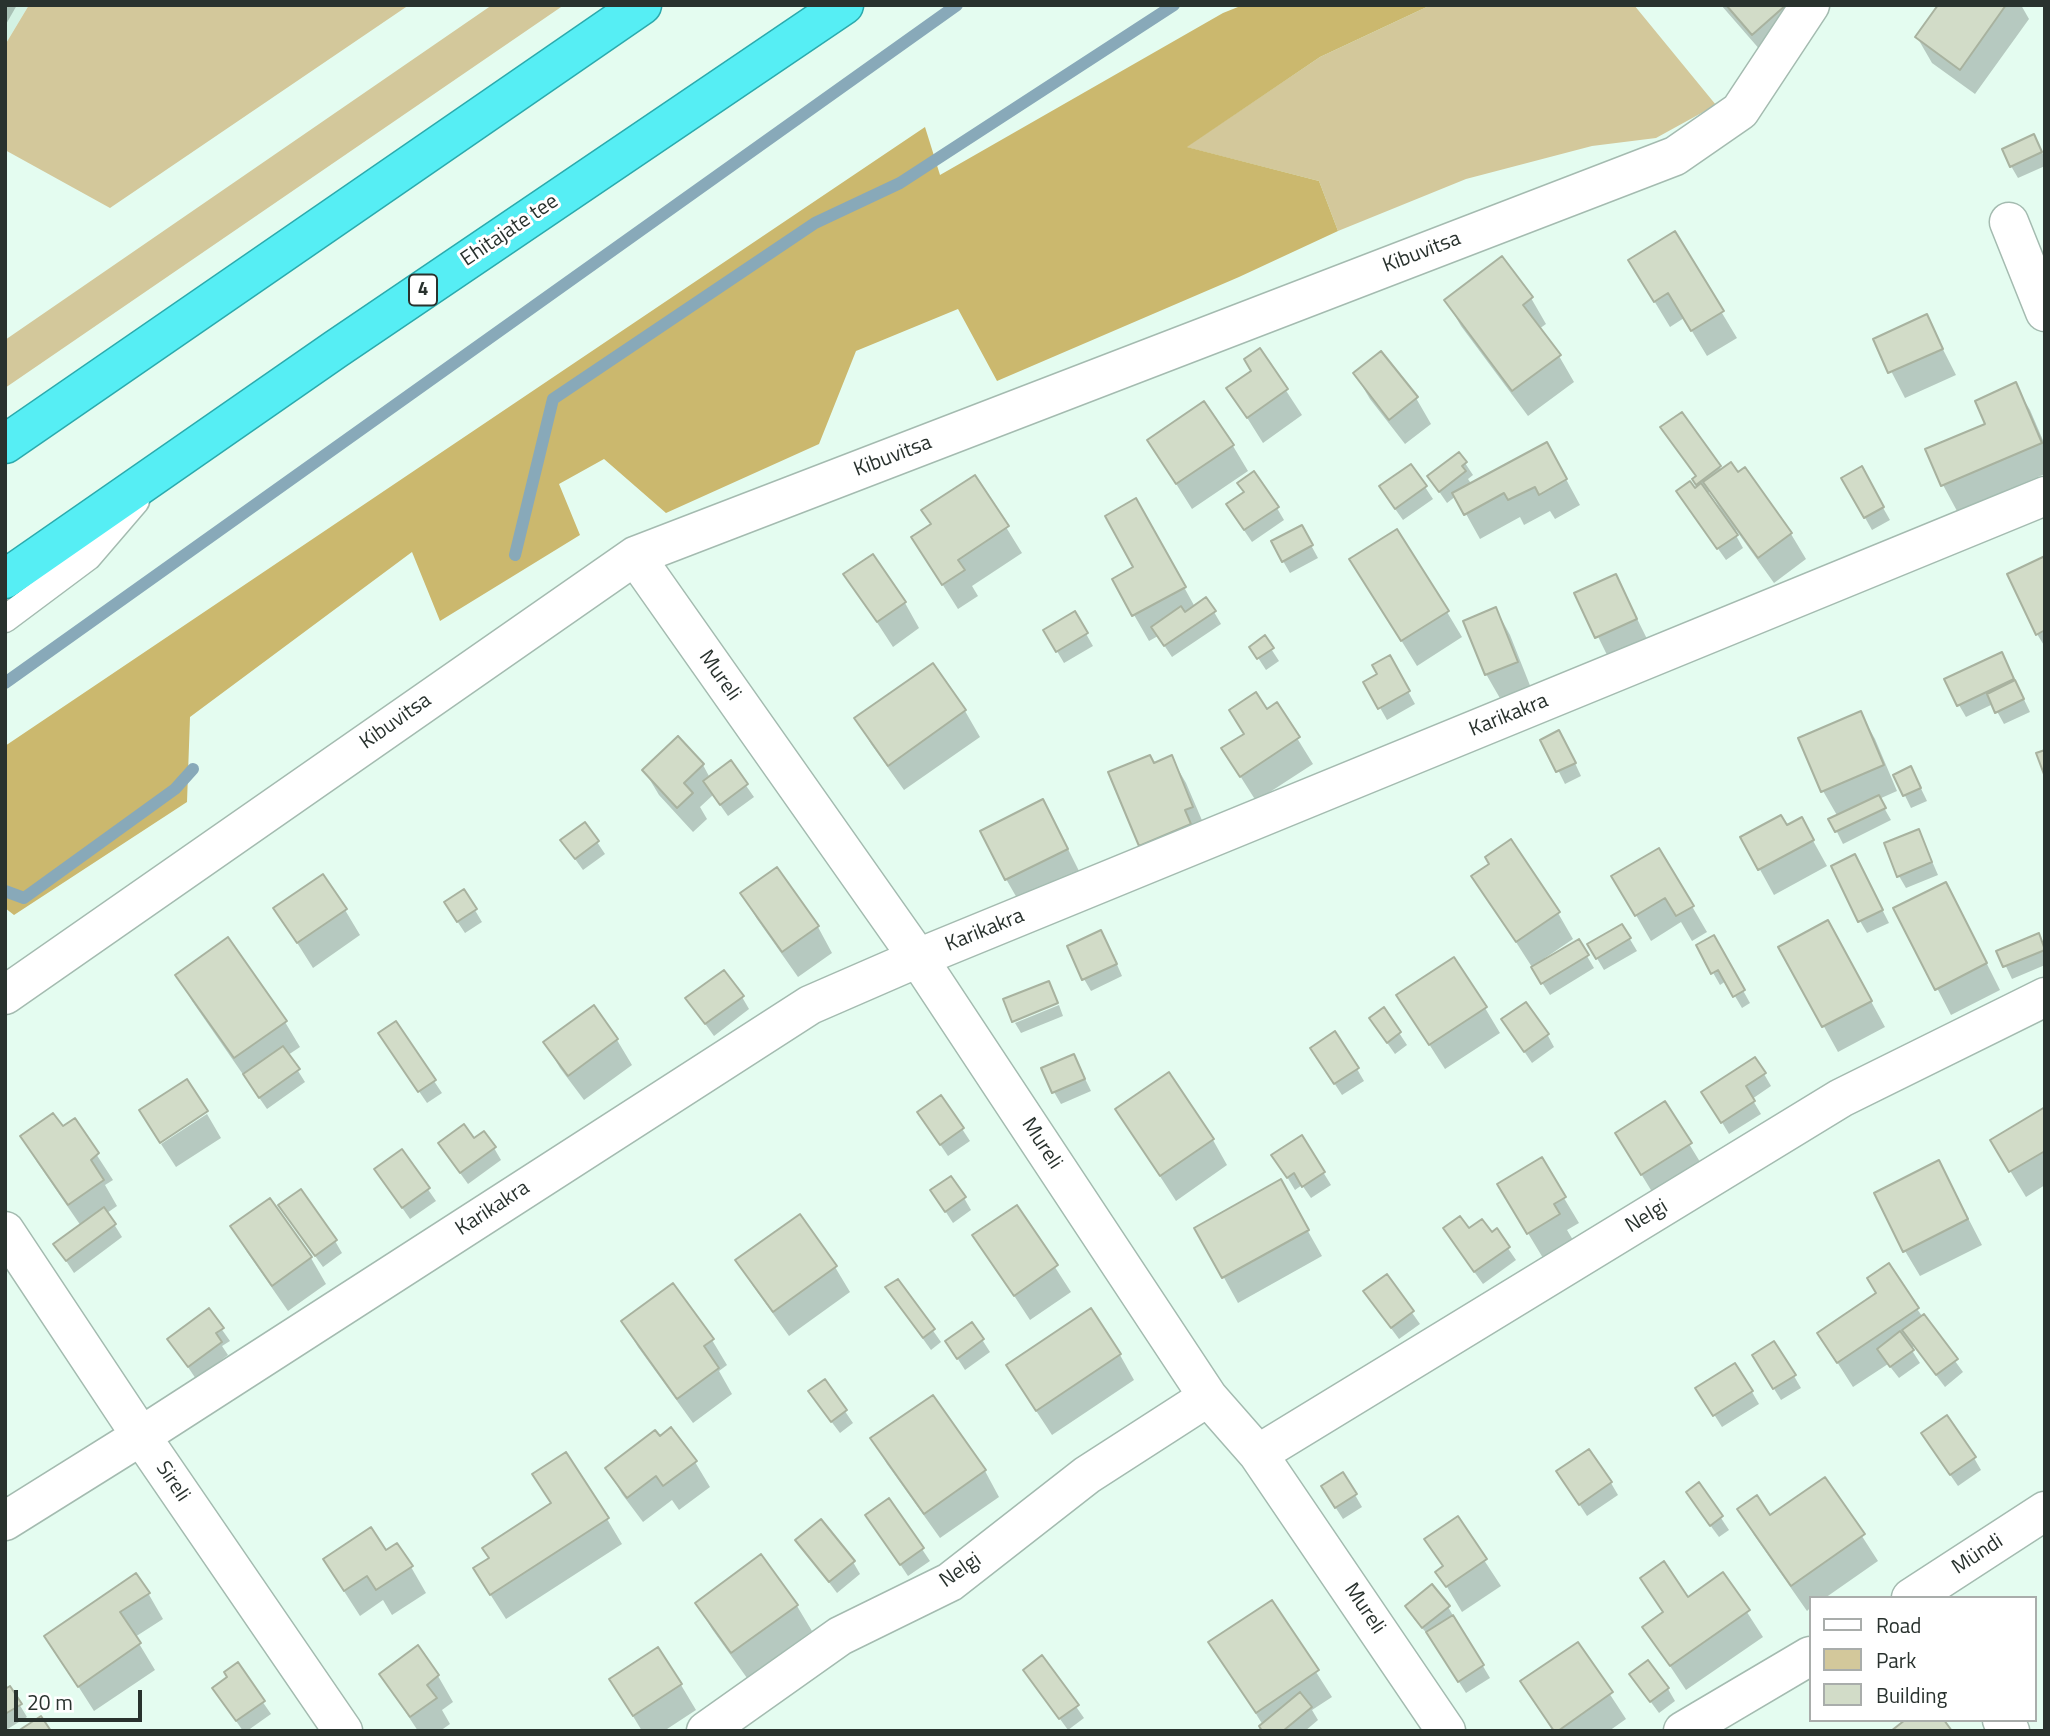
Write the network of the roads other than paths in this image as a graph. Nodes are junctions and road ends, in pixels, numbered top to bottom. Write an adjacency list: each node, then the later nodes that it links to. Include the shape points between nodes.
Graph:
1 (642, 5): 6 (highway)
2 (845, 5): 7 (highway, Ehitajate tee / 4)
3 (1810, 5): 9 (street, Kibuvitsa, via 1740,111 1675,156)
4 (2009, 222): 5 (street)
5 (2045, 312)
6 (5, 444)
7 (162, 470): 10 (highway, Ehitajate tee / 4); 11 (lane, via 88,557)
8 (2045, 496): 12 (street, Karikakra)
9 (635, 556): 12 (street, Mureli); 13 (street, Kibuvitsa)
10 (5, 579)
11 (5, 619)
12 (918, 958): 16 (street, Mureli); 17 (street, Karikakra, via 810,1005)
13 (5, 995)
14 (2045, 997): 18 (street, Nelgi, via 1841,1098)
15 (5, 1231): 17 (street, Sireli)
16 (1208, 1397): 18 (street, Mureli); 24 (street, Nelgi, via 1087,1475 950,1582 840,1636)
17 (141, 1436): 20 (street, Karikakra); 23 (street, Sireli)
18 (1258, 1454): 25 (street, Mureli)
19 (2045, 1511): 21 (street, Mündi)
20 (5, 1521)
21 (1917, 1596)
22 (1808, 1657): 26 (street)
23 (343, 1731)
24 (706, 1731)
25 (1446, 1731)
26 (1682, 1731)

